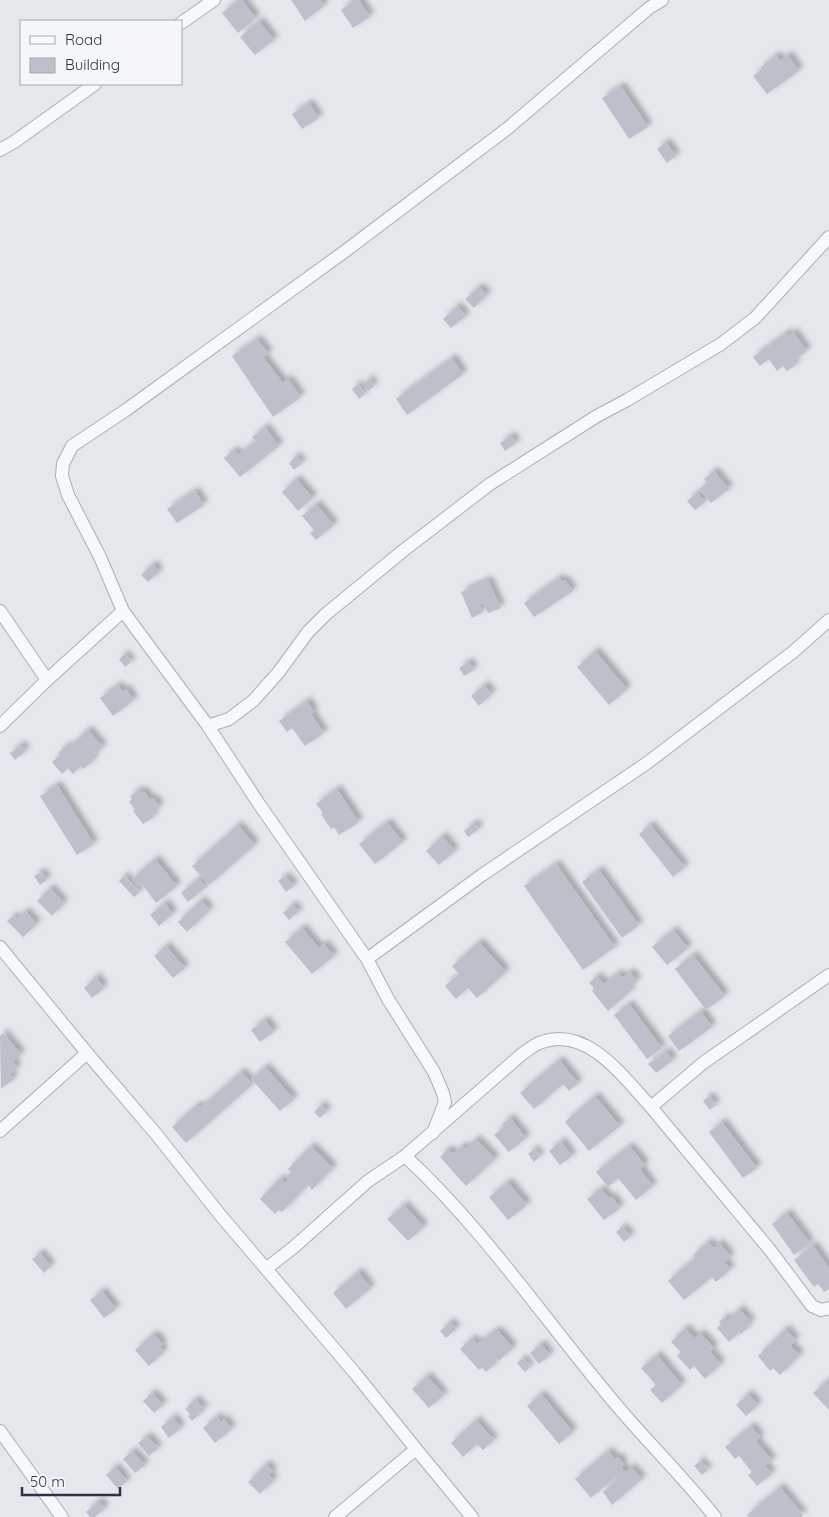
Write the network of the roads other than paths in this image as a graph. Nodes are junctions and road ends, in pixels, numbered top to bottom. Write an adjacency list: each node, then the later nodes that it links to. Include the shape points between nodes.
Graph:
1 (214, 0): 3 (street)
2 (662, 0): 8 (street, via 508,128 344,252 72,446 63,464 62,476)
3 (182, 22)
4 (93, 85): 5 (street)
5 (0, 150)
6 (829, 237): 12 (street, via 756,318 721,344 597,416 490,484 326,614 253,701 229,719)
7 (0, 611): 10 (street)
8 (123, 611): 10 (street); 12 (street)
9 (829, 620): 14 (street, via 647,763 482,875)
10 (47, 680): 11 (street)
11 (0, 726)
12 (208, 726): 14 (street)
13 (0, 946): 16 (street)
14 (367, 959): 19 (street, via 434,1072 443,1093 445,1102)
15 (829, 975): 17 (street, via 703,1063)
16 (86, 1053): 18 (street); 21 (street)
17 (651, 1108): 19 (street, via 616,1069 591,1048 560,1039 541,1042 522,1054); 22 (street, via 770,1250 812,1306 820,1310)
18 (0, 1131)
19 (433, 1133): 20 (street)
20 (405, 1156): 21 (street, via 368,1181); 28 (street, via 499,1256 612,1401)
21 (266, 1268): 24 (street)
22 (829, 1308)
23 (0, 1431): 25 (street)
24 (416, 1449): 26 (street); 27 (street)
25 (62, 1517)
26 (335, 1517)
27 (472, 1517)
28 (715, 1517)

